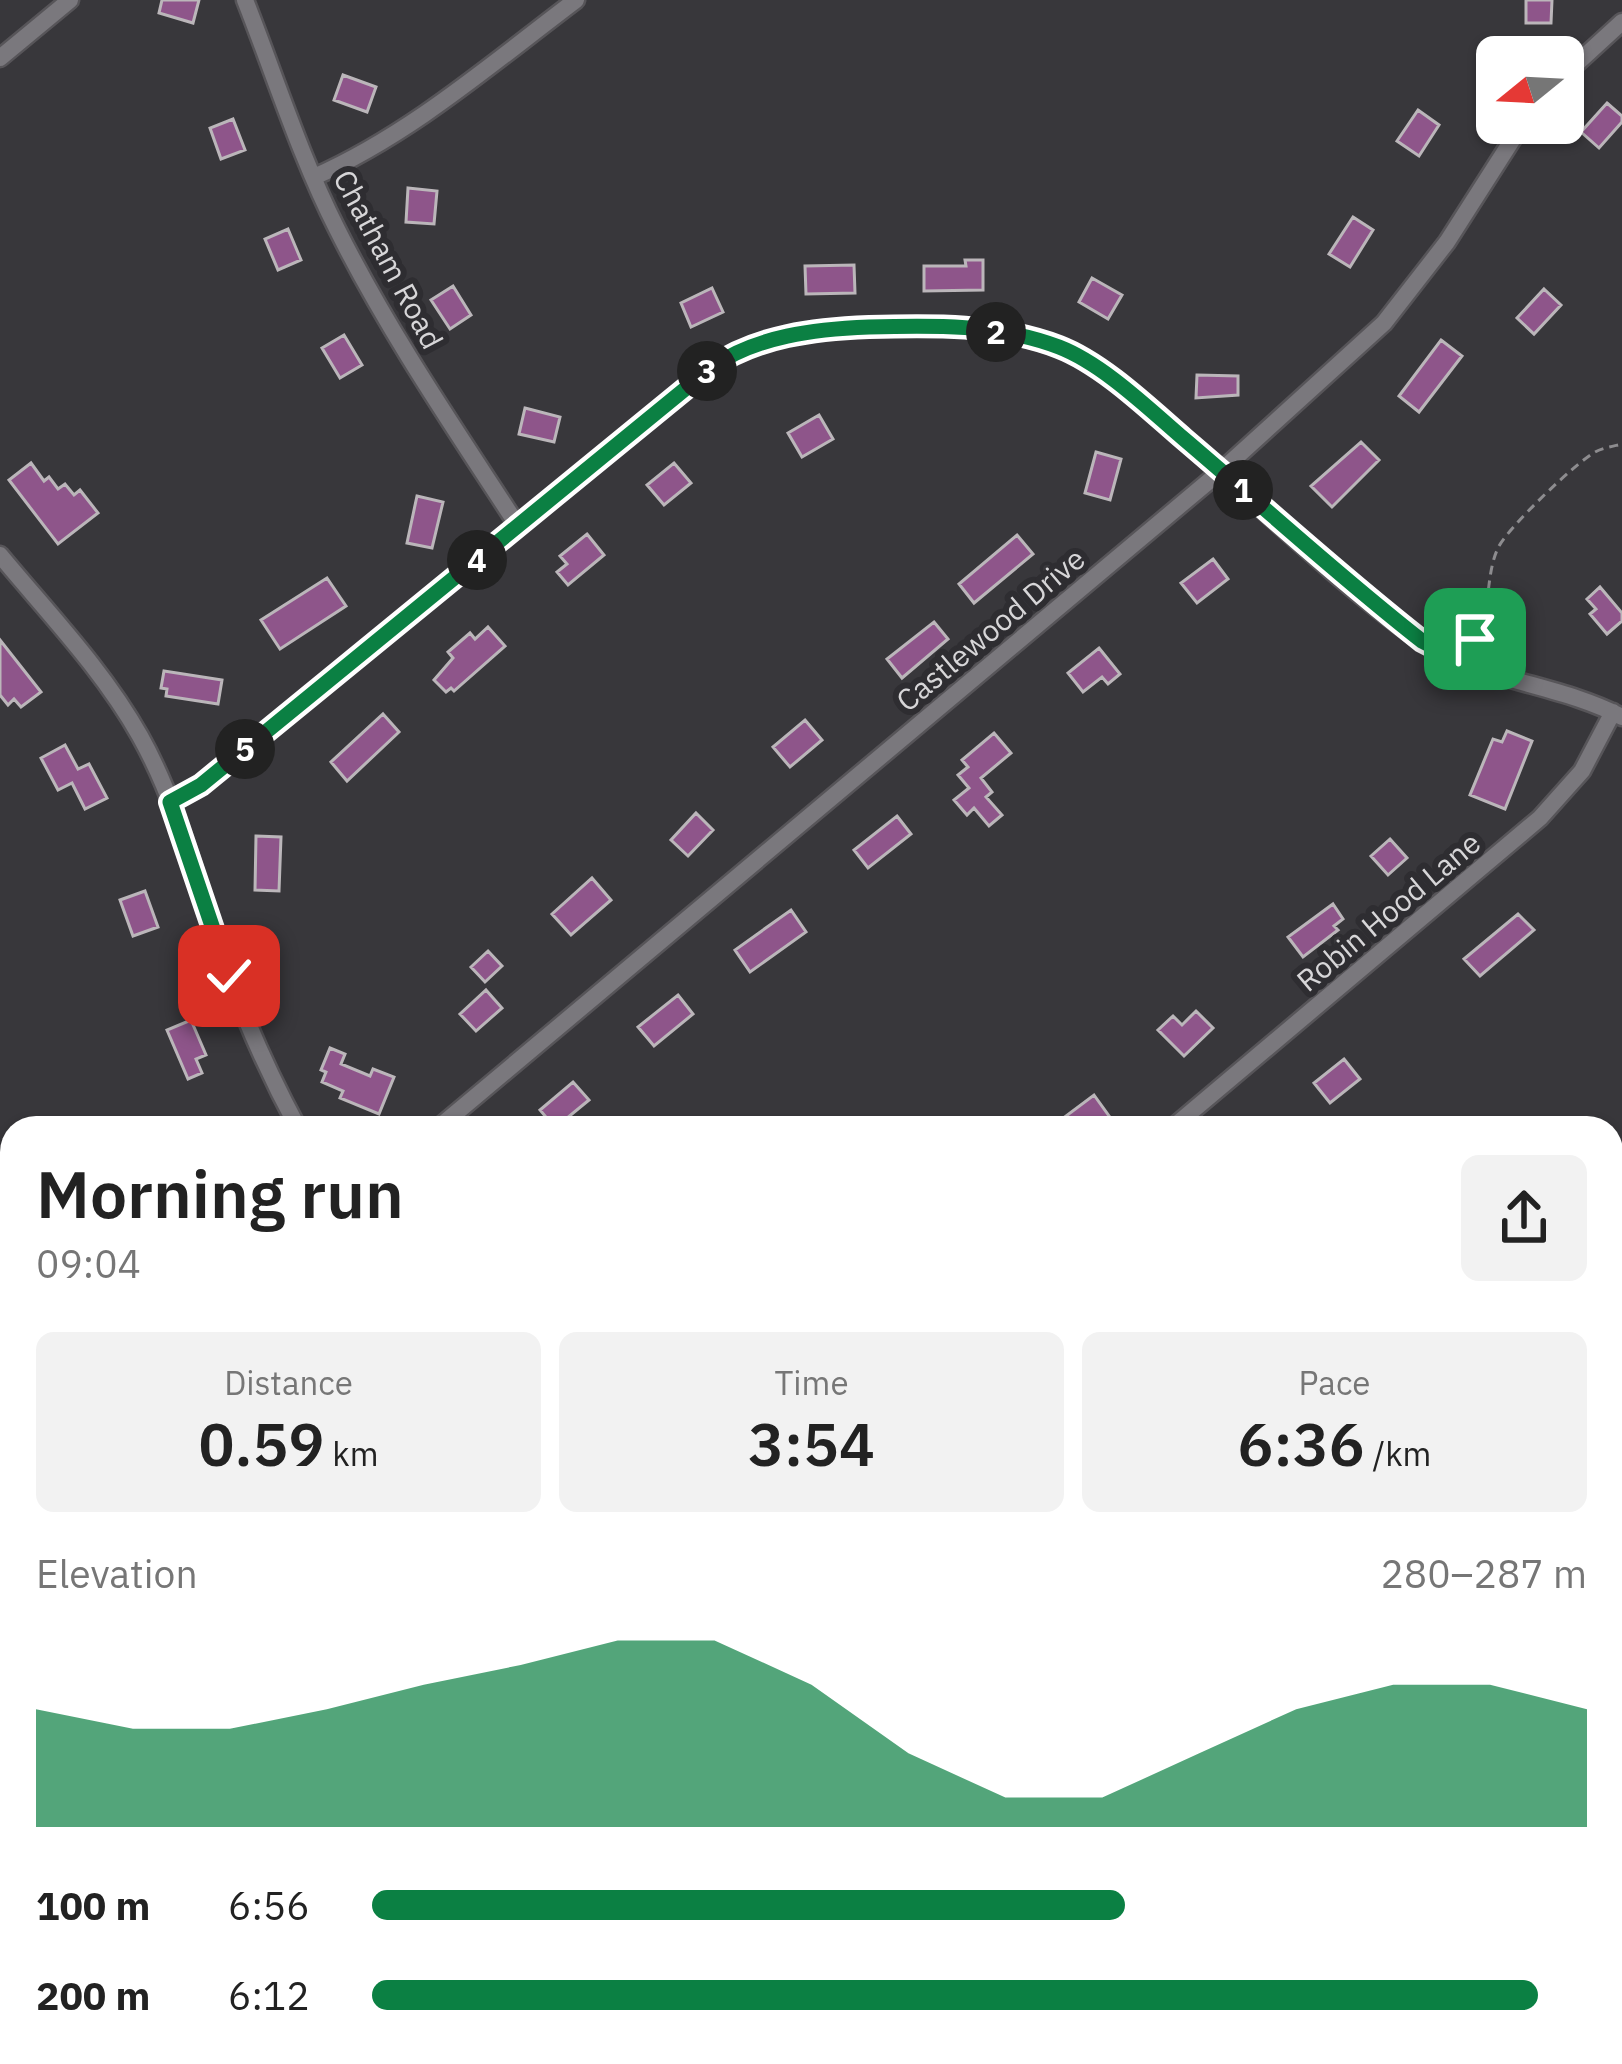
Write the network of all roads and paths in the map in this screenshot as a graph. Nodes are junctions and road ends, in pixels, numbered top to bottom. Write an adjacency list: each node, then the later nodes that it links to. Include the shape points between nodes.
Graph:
1 (70, 0): 6 (street)
2 (245, 0): 8 (street, Chatham Road)
3 (576, 0): 8 (street, via 369,152)
4 (1622, 22): 5 (street)
5 (1584, 57)
6 (0, 58)
7 (1510, 144): 10 (street, Castlewood Drive, via 1384,322)
8 (314, 177): 11 (street, Chatham Road, via 380,311)
9 (1622, 444): 13 (path, via 1594,452 1499,546 1475,639)
10 (1221, 471): 11 (street, via 1122,386 1062,348 986,329 840,328 735,351); 13 (street, via 1358,591); 17 (street, Castlewood Drive)
11 (518, 526): 15 (street)
12 (0, 555): 15 (street, via 103,679)
13 (1455, 658): 14 (street)
14 (1618, 714): 18 (street, Robin Hood Lane, via 1540,818)
15 (170, 802): 16 (street, via 229,976)
16 (292, 1116)
17 (452, 1116)
18 (1186, 1116)

